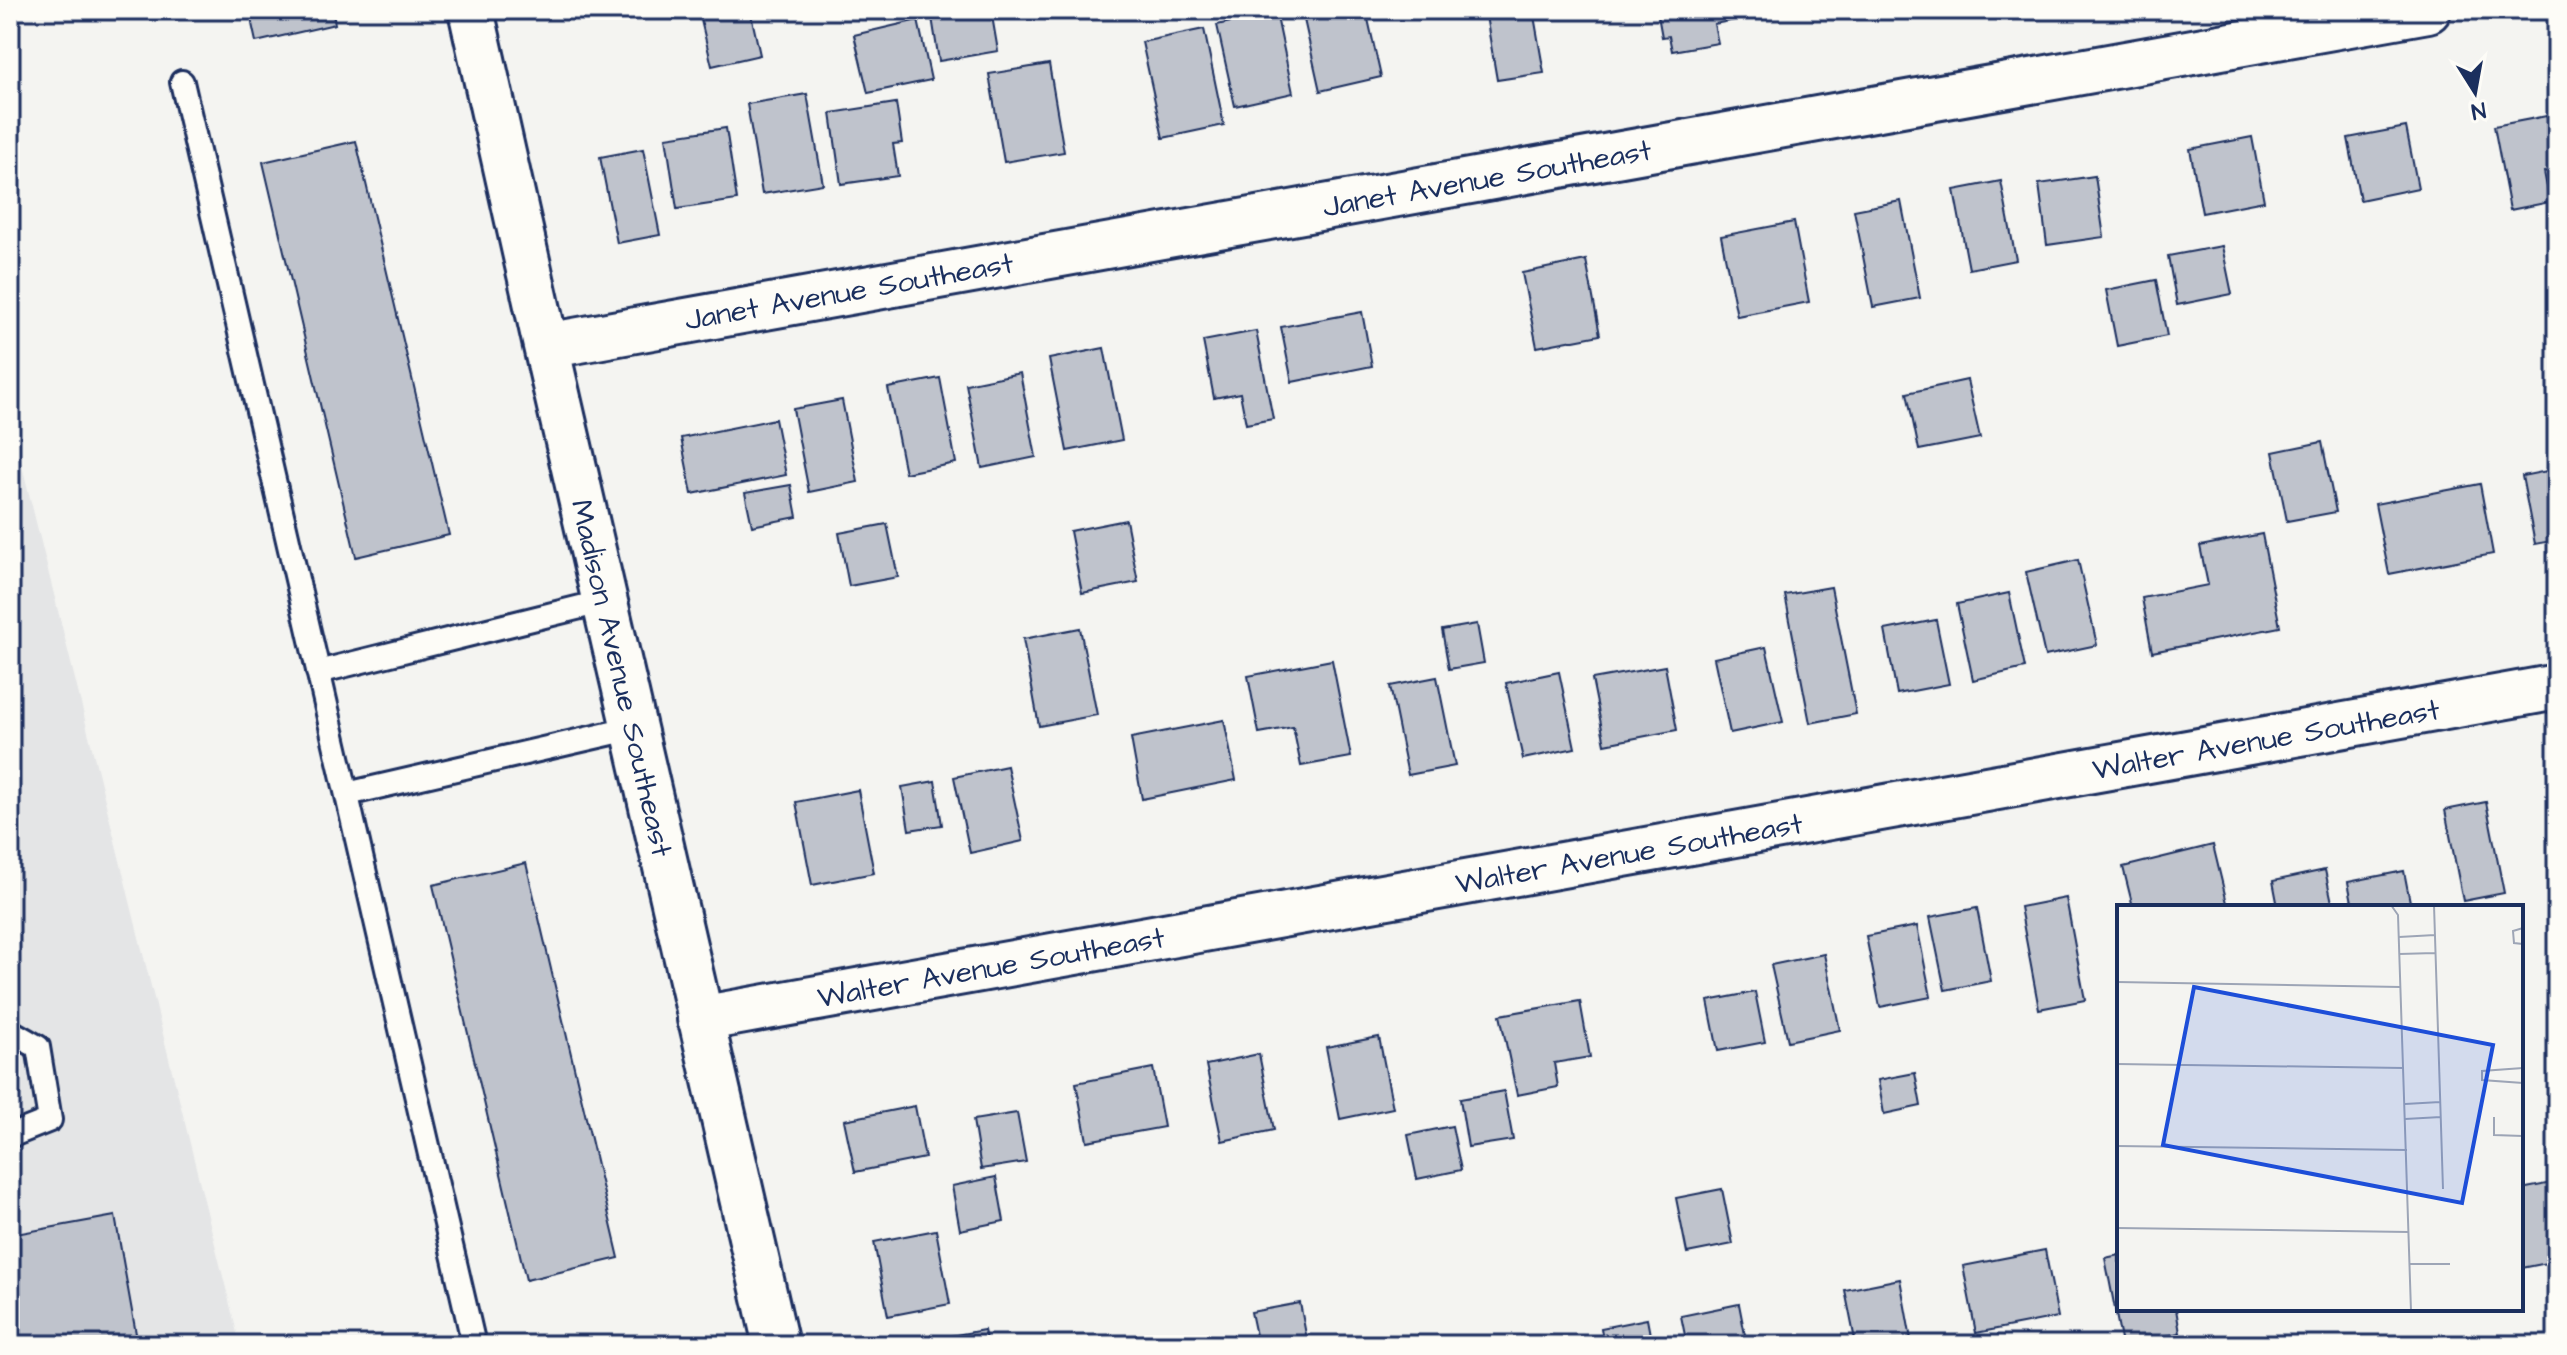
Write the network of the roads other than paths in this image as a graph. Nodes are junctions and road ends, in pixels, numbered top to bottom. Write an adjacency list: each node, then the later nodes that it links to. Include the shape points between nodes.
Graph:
1 (471, 10): 4 (street, Madison Avenue Southeast)
2 (2428, 10): 4 (street, Janet Avenue Southeast)
3 (182, 82): 6 (lane)
4 (546, 346): 5 (street, Madison Avenue Southeast)
5 (605, 601): 6 (lane); 8 (street, Madison Avenue Southeast)
6 (318, 672): 9 (lane)
7 (2557, 687): 10 (street, Walter Avenue Southeast)
8 (634, 728): 9 (lane); 10 (street, Madison Avenue Southeast)
9 (347, 794): 13 (lane)
10 (700, 1019): 14 (street, Madison Avenue Southeast)
11 (10, 1031): 12 (lane, via 38,1047 50,1120)
12 (10, 1136)
13 (474, 1345)
14 (776, 1345)

